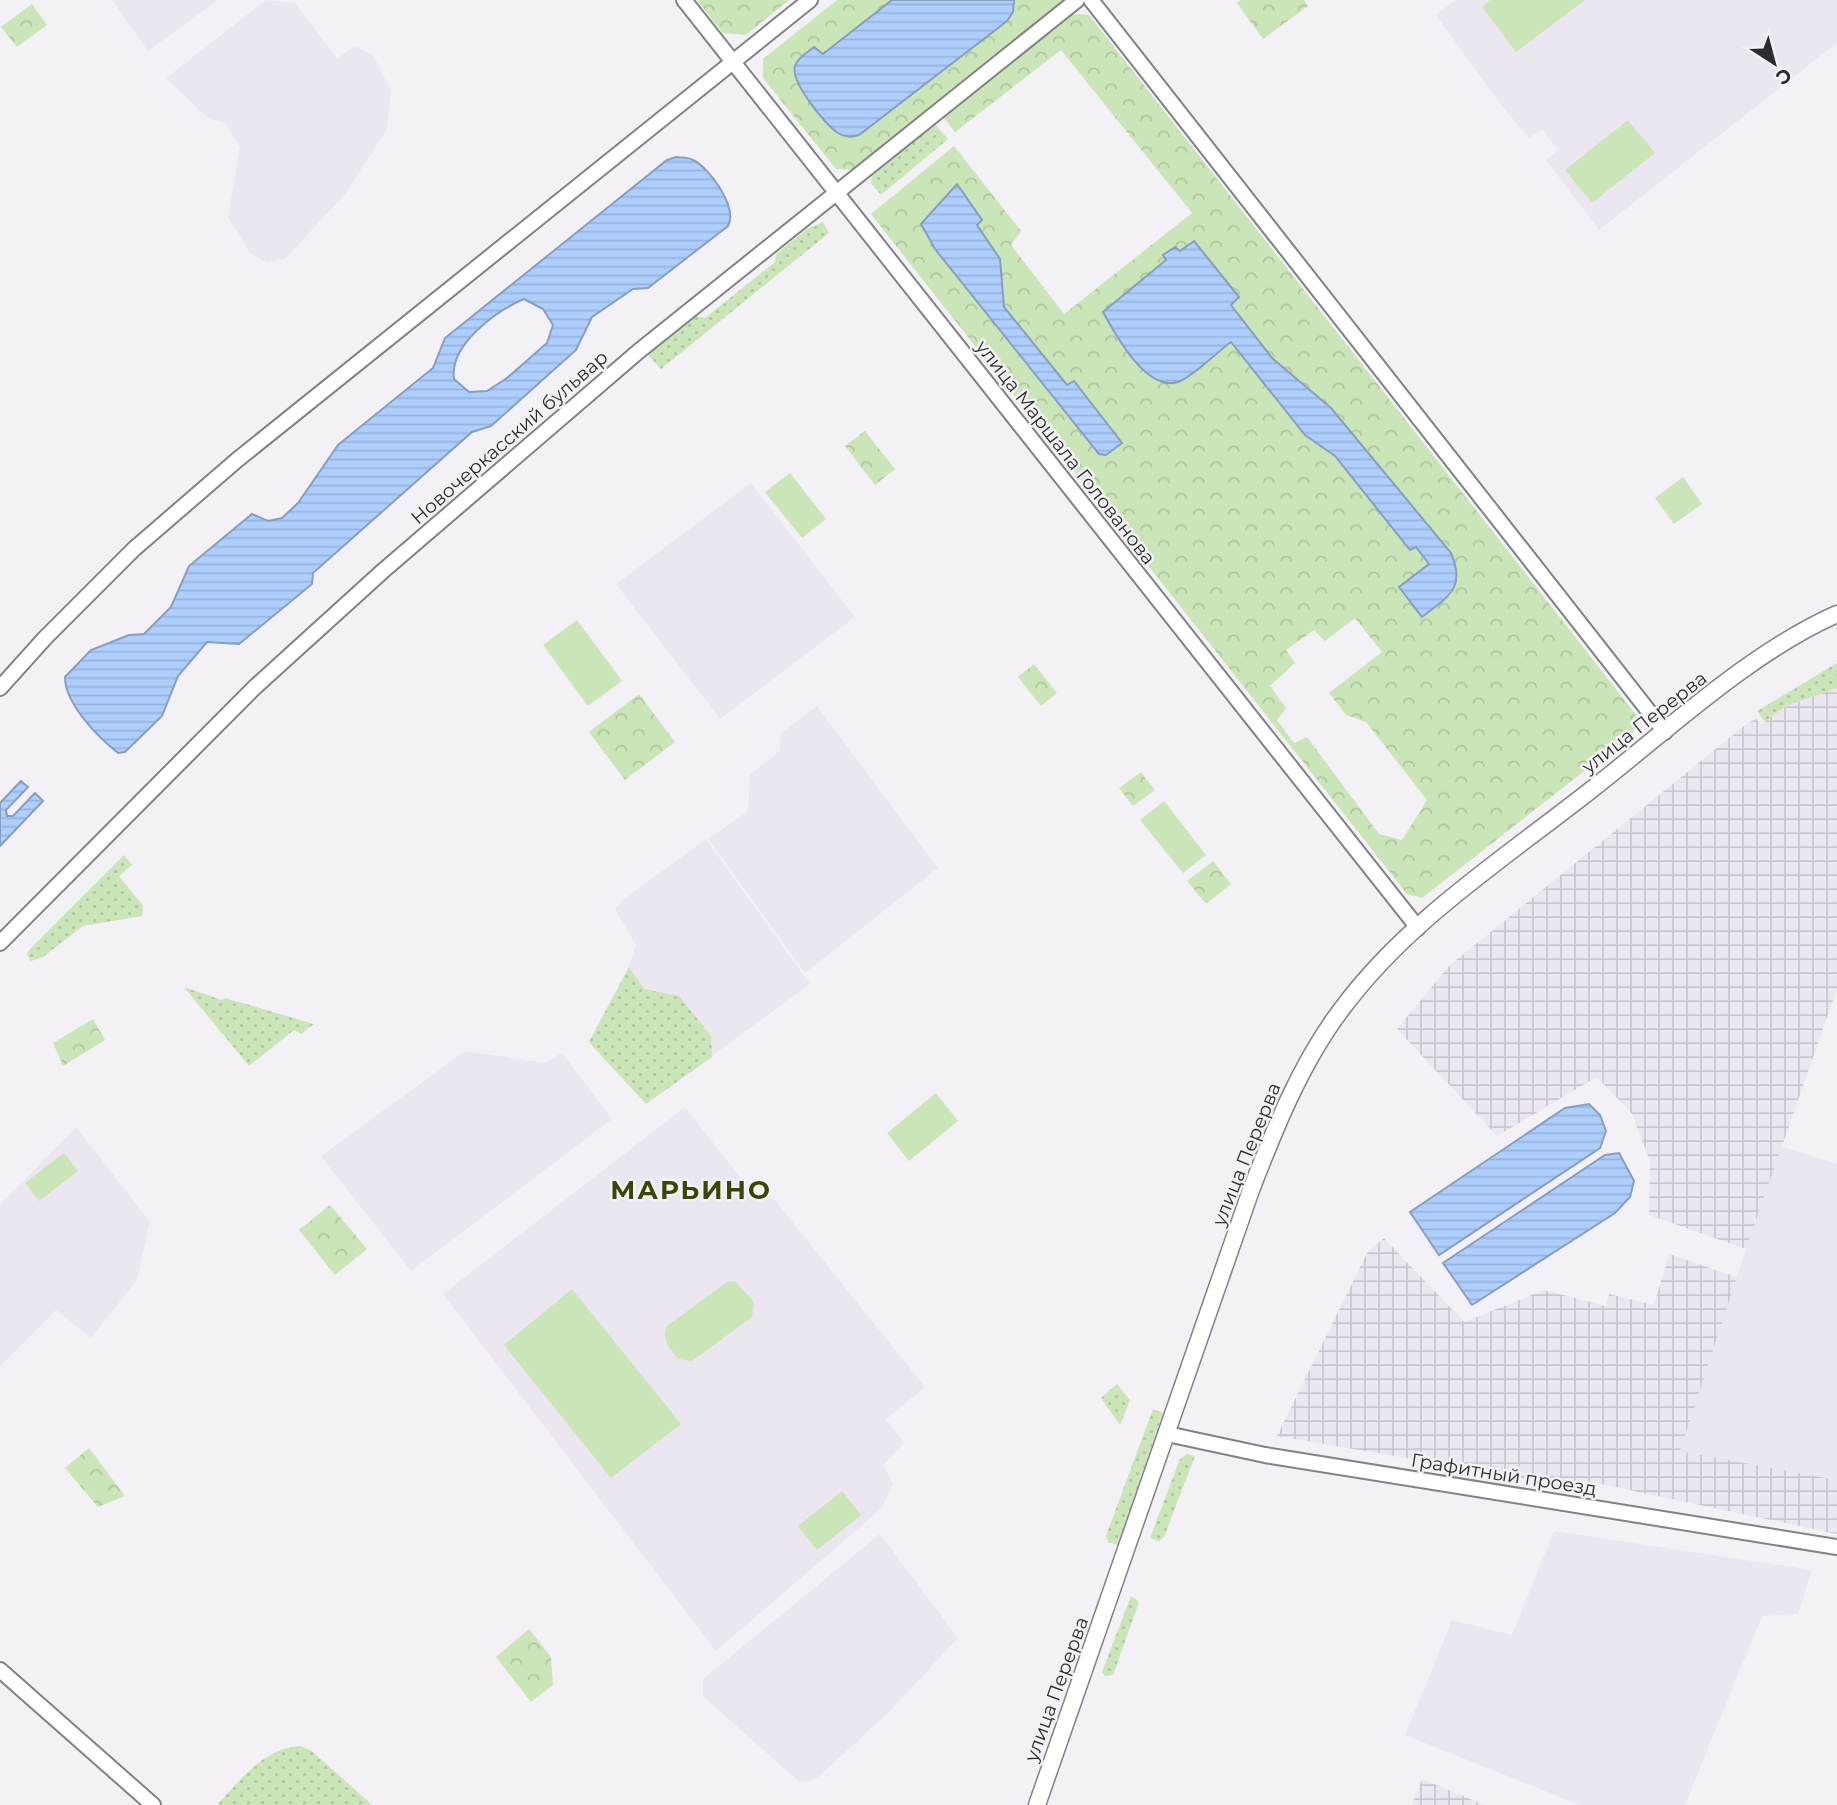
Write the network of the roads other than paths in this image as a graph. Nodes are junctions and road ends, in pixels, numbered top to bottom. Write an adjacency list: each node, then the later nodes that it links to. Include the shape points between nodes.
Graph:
1 (684, 0): 5 (street, улица Маршала Голованова)
2 (810, 0): 5 (street)
3 (1077, 0): 6 (street, Новочеркасский бульвар)
4 (1091, 0): 9 (street)
5 (732, 61): 6 (street, улица Маршала Голованова); 8 (street, via 237,460 134,549)
6 (837, 194): 10 (street, улица Маршала Голованова); 11 (street, Новочеркасский бульвар, via 639,351 384,570 255,687)
7 (1837, 614): 9 (main road, улица Перерва, via 1771,650)
8 (0, 688)
9 (1665, 732): 10 (main road, улица Перерва)
10 (1418, 928): 12 (main road, улица Перерва, via 1338,1013 1277,1125)
11 (0, 943)
12 (1167, 1434): 13 (street, Графитный проезд, via 1265,1455); 16 (main road, улица Перерва)
13 (1837, 1547)
14 (0, 1670): 15 (street)
15 (153, 1805)
16 (1037, 1805)

